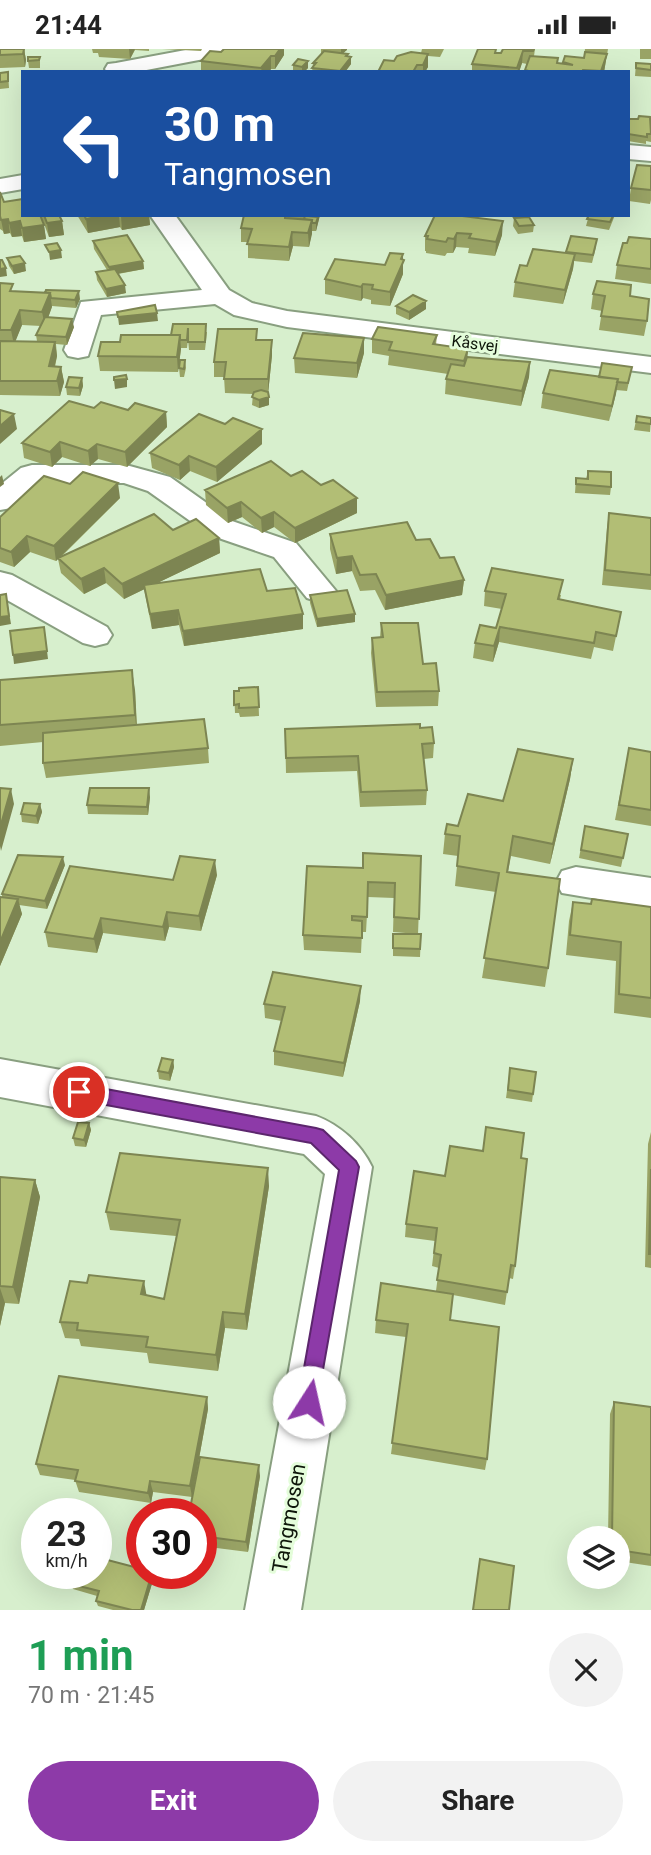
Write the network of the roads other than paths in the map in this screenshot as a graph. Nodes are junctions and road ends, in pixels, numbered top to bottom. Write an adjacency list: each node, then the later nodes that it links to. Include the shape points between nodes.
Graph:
1 (225, 49): 2 (street)
2 (116, 69)
3 (630, 152): 4 (street)
4 (651, 154)
5 (21, 183): 6 (street)
6 (0, 187)
7 (163, 217): 8 (street, Kåsvej)
8 (220, 296): 9 (street, via 90,308); 10 (street, Kåsvej, via 243,309 287,319)
9 (78, 350)
10 (651, 365)
11 (0, 501): 13 (street, via 32,474 126,474 159,484 221,528 285,550)
12 (0, 582): 14 (street)
13 (319, 591)
14 (95, 635)
15 (576, 882): 16 (street)
16 (651, 893)
17 (0, 1078): 18 (street, Tangmosen, via 316,1136 349,1167)
18 (273, 1610)

